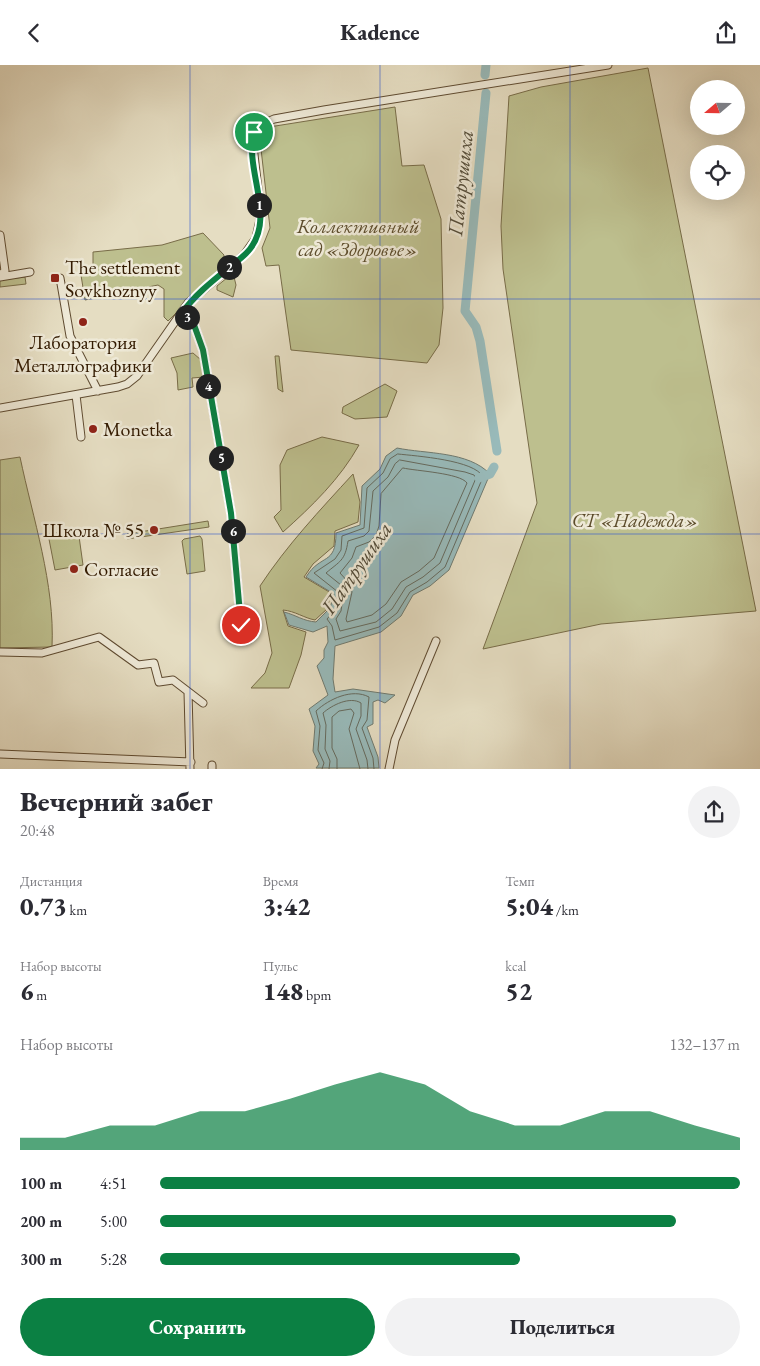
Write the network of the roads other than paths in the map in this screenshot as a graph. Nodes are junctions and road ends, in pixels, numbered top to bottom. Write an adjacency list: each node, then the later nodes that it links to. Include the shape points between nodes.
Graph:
1 (608, 65): 6 (street, via 307,113 260,125 254,132 253,146 261,215 256,238 244,255 196,296)
2 (0, 235): 4 (street, via 5,271)
3 (30, 272): 4 (street)
4 (0, 276)
5 (60, 278): 7 (street, via 70,336)
6 (182, 313): 7 (street, via 131,381); 11 (street, via 193,322 203,350 231,513)
7 (98, 391): 8 (street)
8 (76, 395): 9 (street); 10 (street)
9 (0, 407)
10 (81, 437)
11 (241, 625)
12 (436, 641): 18 (street, via 395,740)
13 (0, 652): 14 (street, via 42,653 99,637 138,665 154,663 159,681 173,680)
14 (188, 693): 15 (street); 17 (street)
15 (202, 703)
16 (0, 754): 17 (street)
17 (190, 765)
18 (389, 769)

